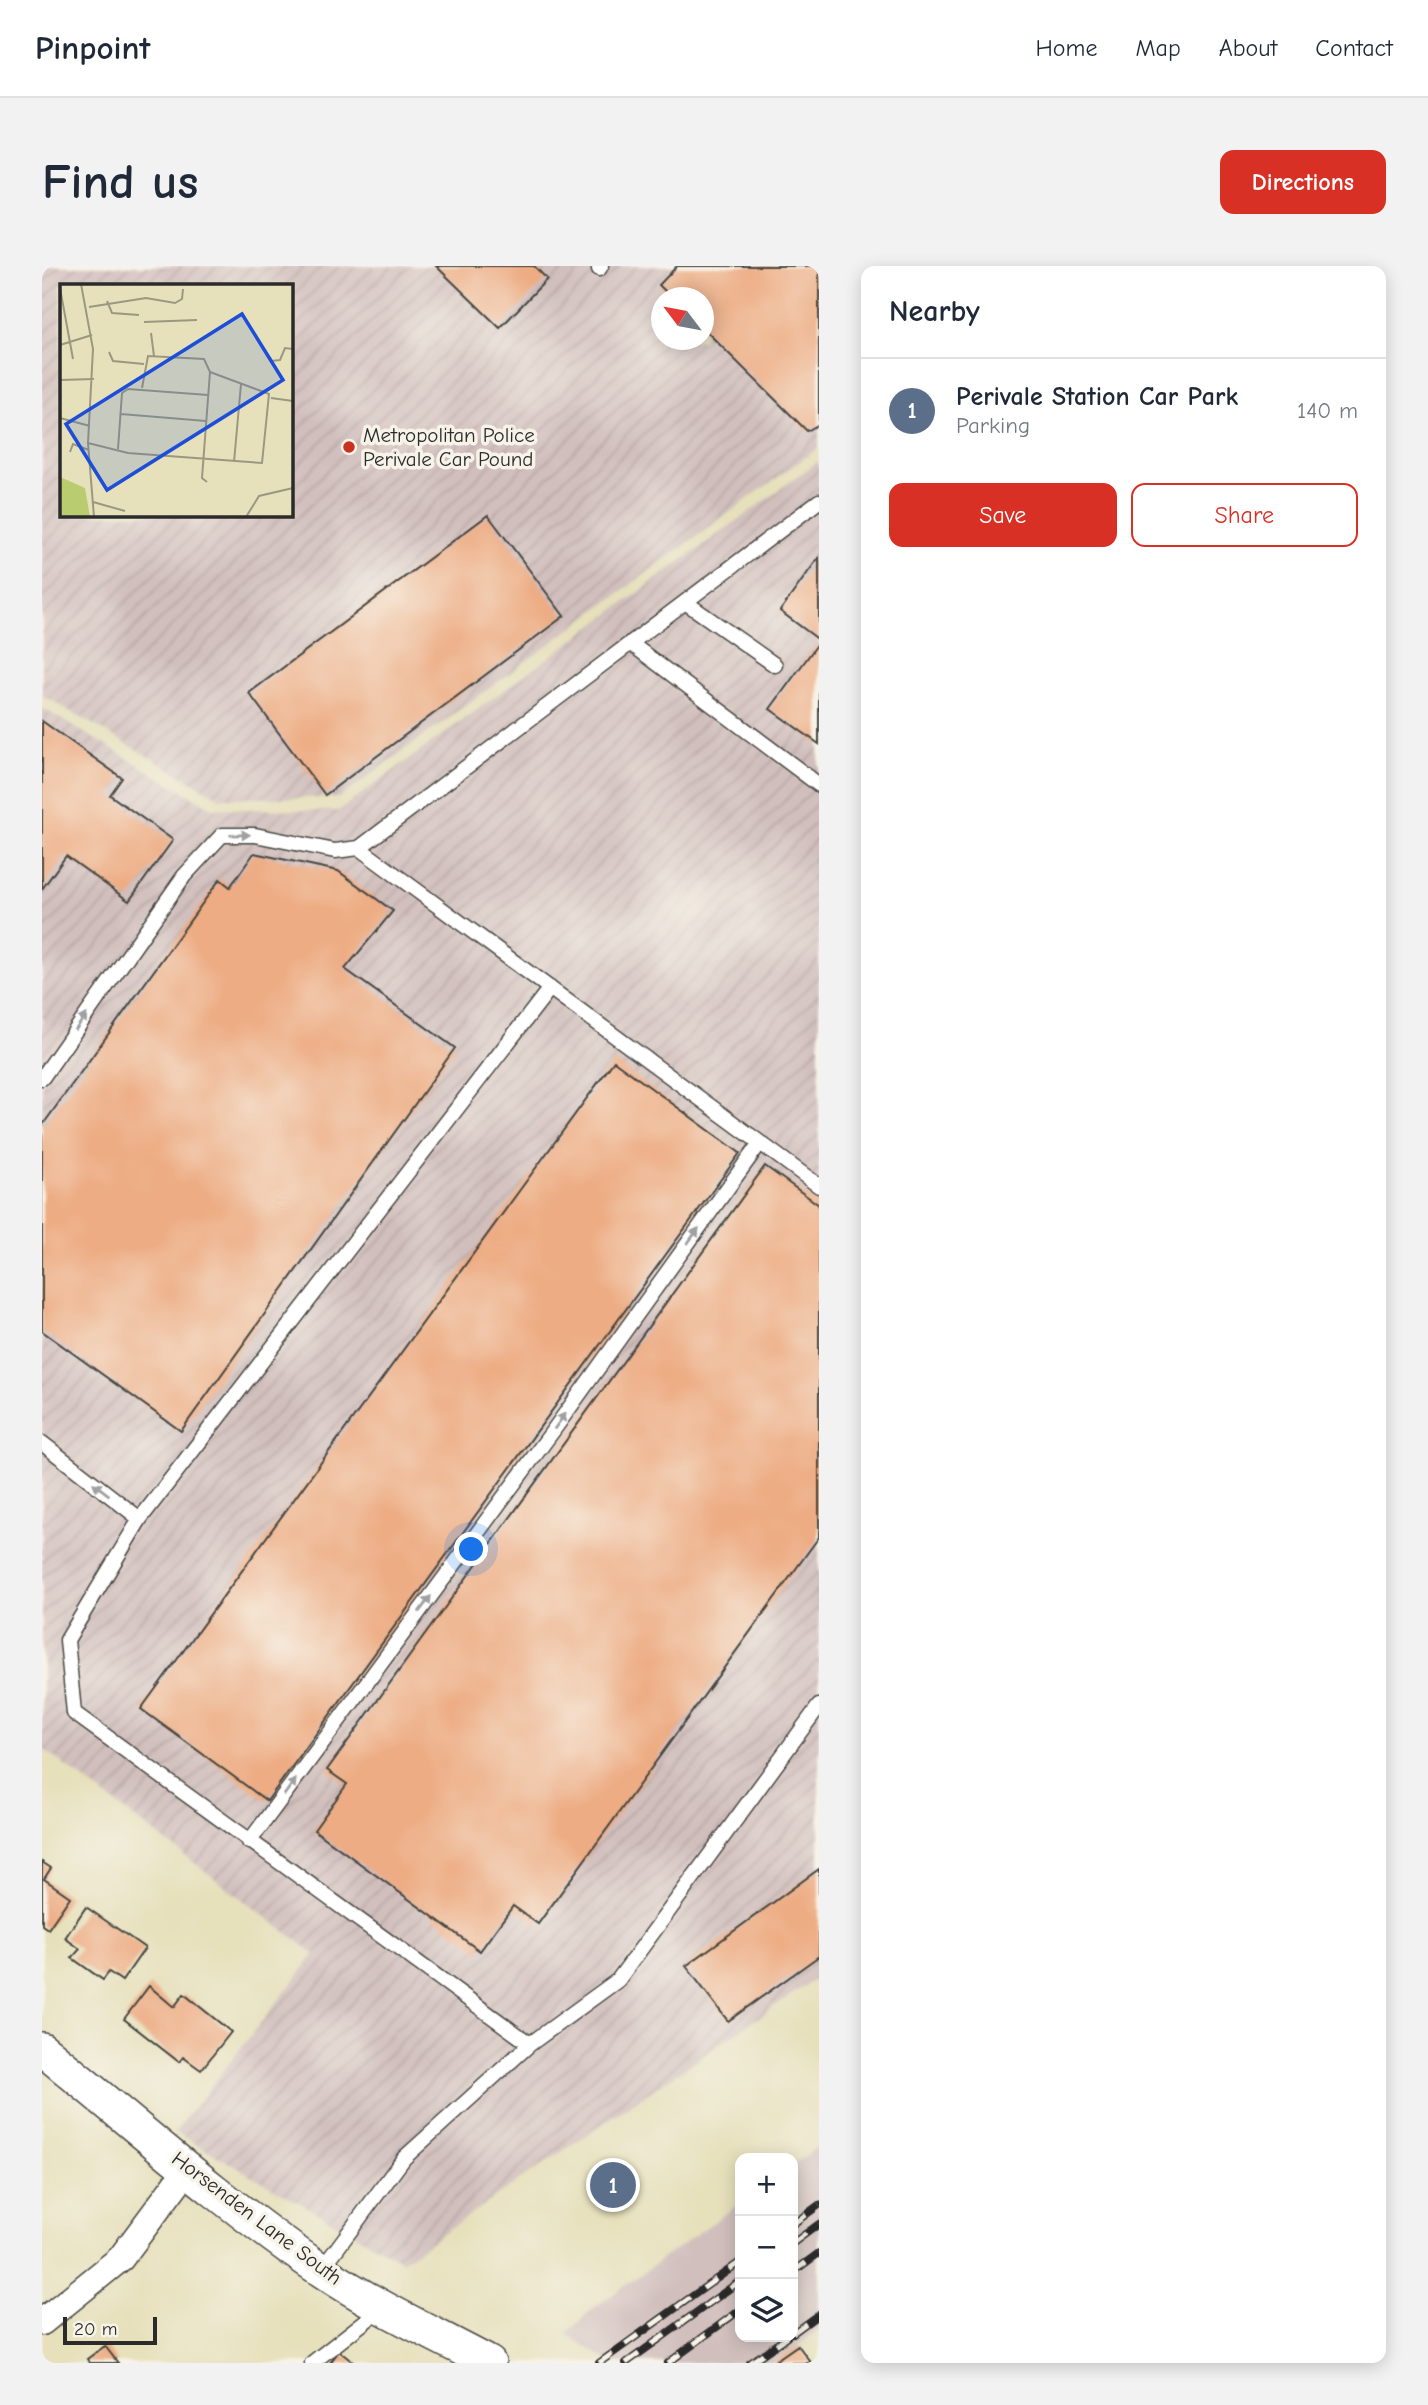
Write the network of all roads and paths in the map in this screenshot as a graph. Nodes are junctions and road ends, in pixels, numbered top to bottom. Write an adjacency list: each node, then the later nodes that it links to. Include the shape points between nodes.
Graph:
1 (819, 501): 2 (lane)
2 (685, 602): 3 (lane); 4 (lane)
3 (631, 643): 5 (lane); 6 (lane)
4 (775, 665)
5 (819, 785)
6 (359, 848): 7 (lane); 8 (lane, one-way to 6, via 184,876 222,835 256,835 335,851)
7 (551, 988): 9 (lane); 12 (lane)
8 (42, 1078)
9 (760, 1143): 10 (lane); 14 (lane, one-way to 9)
10 (819, 1186)
11 (42, 1443): 12 (lane, one-way to 11)
12 (140, 1519): 14 (lane, via 67,1640 74,1713)
13 (819, 1706): 15 (lane, via 618,1980)
14 (249, 1842): 15 (lane)
15 (530, 2044): 18 (lane, via 404,2158)
16 (42, 2049): 17 (street, Horsenden Lane South)
17 (188, 2168): 18 (street, Horsenden Lane South); 20 (street, via 121,2258)
18 (321, 2270): 19 (street, Horsenden Lane South)
19 (383, 2307): 21 (lane); 22 (street, Horsenden Lane South)
20 (42, 2322)
21 (312, 2363)
22 (489, 2363)

